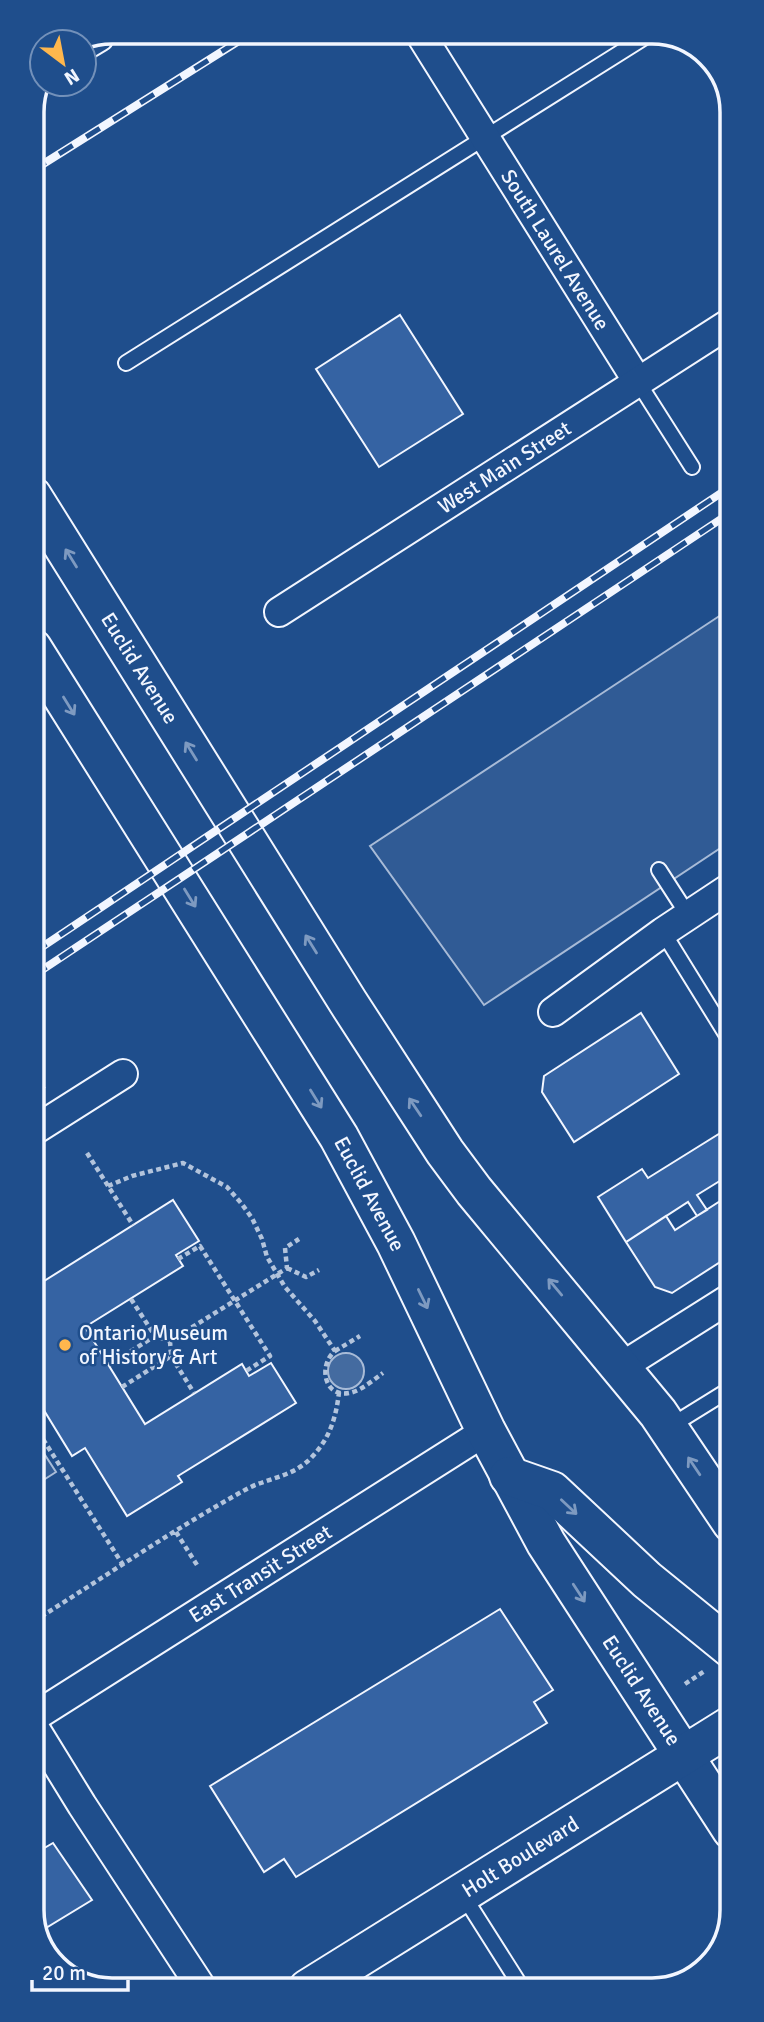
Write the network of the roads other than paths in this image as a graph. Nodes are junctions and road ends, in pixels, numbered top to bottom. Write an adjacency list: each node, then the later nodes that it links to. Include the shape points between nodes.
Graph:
1 (426, 44): 3 (street, South Laurel Avenue)
2 (634, 44): 3 (lane)
3 (485, 138): 5 (lane); 6 (street, South Laurel Avenue)
4 (720, 329): 6 (street, West Main Street)
5 (126, 363)
6 (638, 382): 7 (lane, South Laurel Avenue); 9 (street, West Main Street)
7 (692, 467)
8 (44, 515): 20 (main road, Euclid Avenue, one-way to 8, via 474,1191 407,1096)
9 (279, 612)
10 (44, 667): 23 (main road, Euclid Avenue, one-way to 23, via 340,1137)
11 (659, 870): 13 (lane)
12 (720, 894): 13 (street)
13 (688, 915): 14 (street)
14 (663, 932): 15 (street); 16 (lane)
15 (553, 1012)
16 (720, 1024)
17 (123, 1074): 18 (street)
18 (44, 1124)
19 (720, 1305): 20 (street)
20 (621, 1367): 22 (main road, Euclid Avenue)
21 (720, 1395): 22 (lane)
22 (668, 1427): 25 (main road, Euclid Avenue, one-way to 22)
23 (486, 1431): 24 (main road, Euclid Avenue); 27 (street, East Transit Street)
24 (509, 1476): 26 (main road, one-way to 26, via 552,1491 647,1580); 30 (main road, Euclid Avenue, one-way to 30, via 546,1543)
25 (720, 1505)
26 (720, 1639)
27 (44, 1711)
28 (720, 1732): 30 (main road, Holt Boulevard)
29 (44, 1743): 34 (street)
30 (683, 1755): 31 (main road); 32 (main road, Euclid Avenue); 33 (main road, Holt Boulevard)
31 (720, 1755)
32 (720, 1812)
33 (462, 1894): 35 (main road, Holt Boulevard); 36 (lane)
34 (195, 1978)
35 (326, 1978)
36 (516, 1978)

